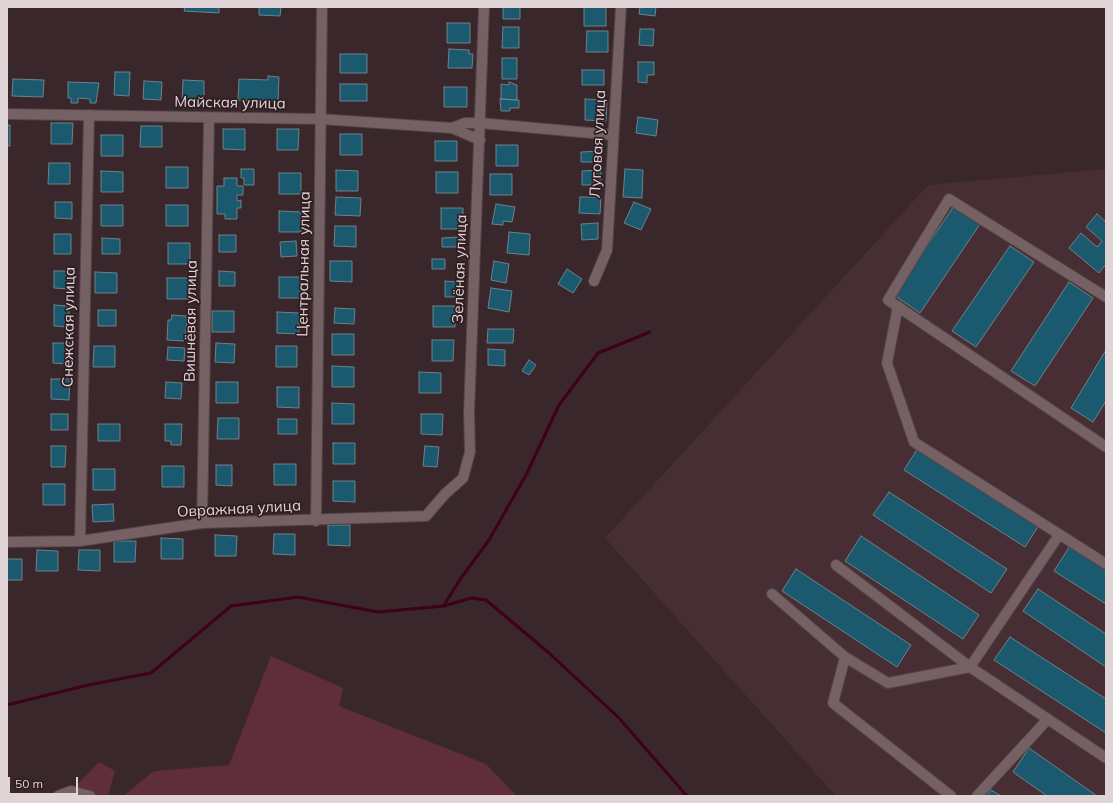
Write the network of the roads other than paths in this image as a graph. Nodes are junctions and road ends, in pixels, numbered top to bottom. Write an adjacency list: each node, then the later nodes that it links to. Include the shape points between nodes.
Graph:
1 (322, 7): 7 (street, Центральная улица)
2 (484, 7): 8 (street, Зелёная улица)
3 (620, 7): 10 (street, Луговая улица)
4 (7, 114): 5 (street, Майская улица)
5 (89, 115): 6 (street, Майская улица); 20 (street, Снежская улица)
6 (209, 118): 7 (street, Майская улица); 18 (street, Вишнёвая улица)
7 (320, 119): 9 (street, Майская улица); 17 (street, Центральная улица)
8 (480, 122): 9 (street, via 465,123); 10 (street); 11 (street, Зелёная улица)
9 (452, 128): 11 (street)
10 (613, 135): 12 (street, Луговая улица, via 607,250)
11 (480, 140): 16 (street, Зелёная улица, via 469,413 470,452 463,478)
12 (594, 281)
13 (1106, 297): 14 (street, via 949,199 888,300)
14 (898, 306): 15 (street); 19 (street, via 887,363 914,442)
15 (1106, 447)
16 (426, 516): 17 (street, Овражная улица)
17 (316, 521): 18 (street, Овражная улица)
18 (202, 523): 20 (street, Овражная улица)
19 (1059, 535): 22 (street); 26 (street)
20 (80, 541): 21 (street, Овражная улица)
21 (7, 542)
22 (1106, 564)
23 (836, 565): 26 (street)
24 (772, 594): 25 (street)
25 (845, 657): 26 (street, via 888,683); 31 (street, via 833,703)
26 (970, 667): 27 (street)
27 (1048, 719): 28 (street); 32 (street)
28 (1106, 758)
29 (58, 796): 30 (street, via 71,791)
30 (90, 796)
31 (951, 796)
32 (977, 796)

